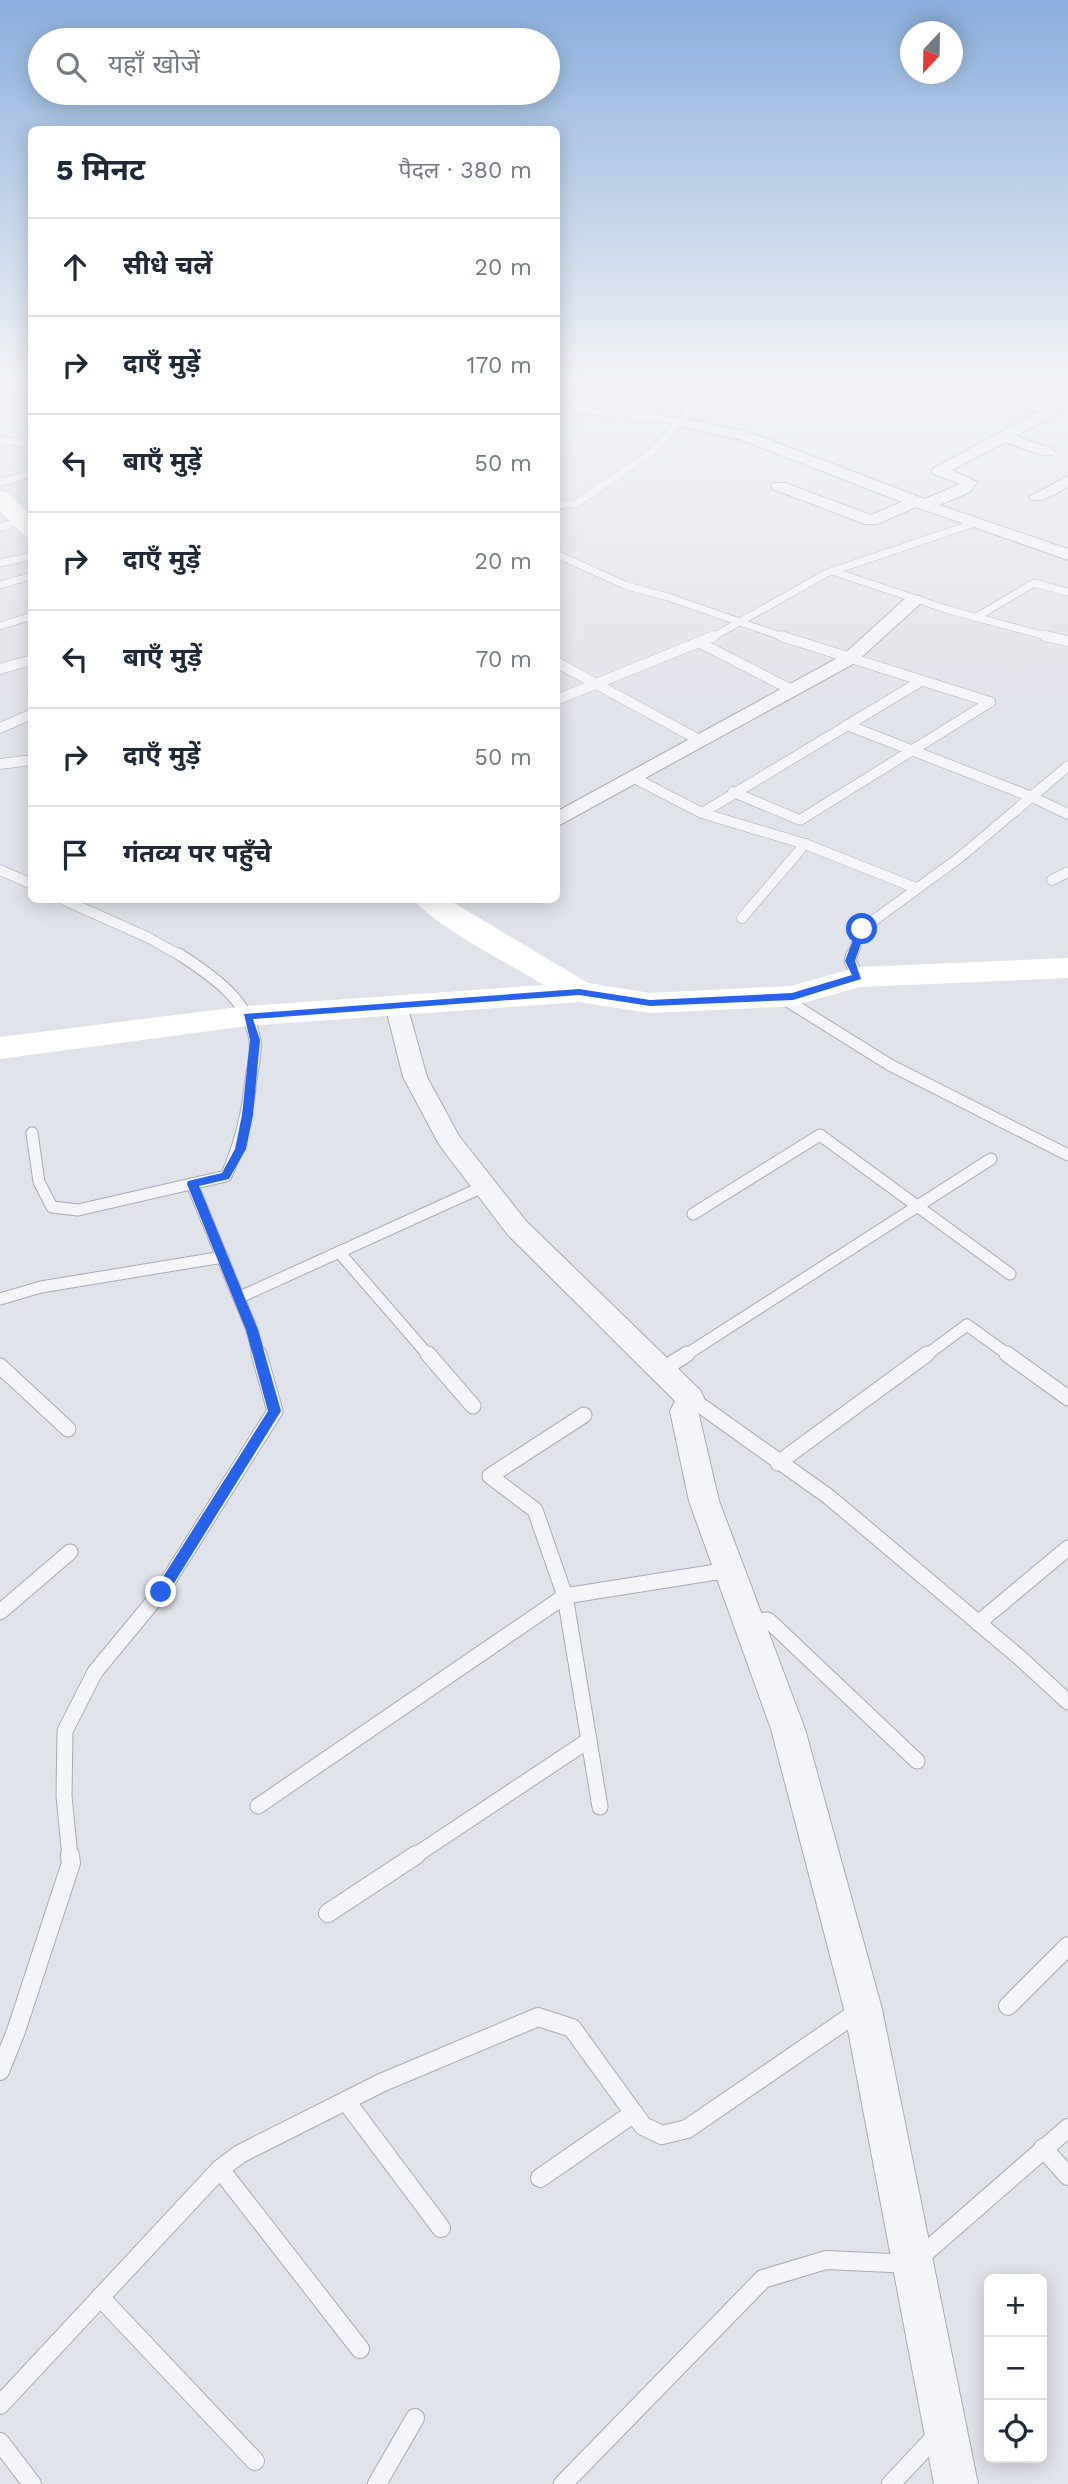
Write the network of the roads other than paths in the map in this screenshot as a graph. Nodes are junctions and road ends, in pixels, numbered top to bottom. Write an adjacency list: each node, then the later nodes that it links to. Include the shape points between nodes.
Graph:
1 (1, 499): 9 (street)
2 (581, 499): 7 (lane)
3 (813, 499): 6 (street, via 871,521)
4 (910, 499): 6 (street)
5 (934, 499): 6 (street)
6 (921, 503): 8 (street)
7 (560, 505)
8 (975, 523): 11 (street); 15 (lane)
9 (27, 526): 10 (lane)
10 (0, 527)
11 (1068, 555)
12 (560, 556): 22 (lane, via 626,586)
13 (28, 557): 14 (lane)
14 (0, 563)
15 (832, 571): 19 (lane); 22 (lane)
16 (28, 577): 17 (lane)
17 (0, 585)
18 (1068, 592): 21 (lane, via 1034,583)
19 (914, 600): 21 (lane); 26 (street)
20 (28, 617): 23 (lane)
21 (975, 618): 24 (lane)
22 (740, 623): 25 (lane); 26 (lane)
23 (0, 626)
24 (1068, 641)
25 (700, 643): 31 (lane); 32 (lane)
26 (849, 659): 30 (lane); 32 (street)
27 (28, 661): 29 (lane)
28 (560, 664): 31 (lane)
29 (0, 669)
30 (921, 681): 35 (lane); 38 (lane, via 990,702)
31 (595, 684): 33 (lane); 37 (lane)
32 (792, 691): 37 (street)
33 (560, 698)
34 (28, 716): 36 (lane)
35 (847, 725): 38 (lane); 43 (lane)
36 (0, 729)
37 (701, 741): 42 (street)
38 (913, 750): 43 (lane, via 800,820); 44 (lane)
39 (28, 760): 40 (lane)
40 (0, 764)
41 (1068, 766): 44 (lane)
42 (634, 778): 45 (lane); 47 (street)
43 (733, 792): 45 (lane)
44 (1032, 797): 46 (lane); 53 (lane)
45 (702, 813): 48 (lane)
46 (1068, 814)
47 (560, 816)
48 (805, 844): 53 (lane); 56 (lane)
49 (0, 870): 52 (lane)
50 (1068, 872): 51 (lane)
51 (1052, 880)
52 (28, 882)
53 (916, 888): 58 (lane, via 862,929 850,961)
54 (70, 903): 62 (lane, via 163,946 218,979)
55 (434, 903): 59 (street)
56 (741, 918)
57 (1068, 968): 58 (street)
58 (858, 977): 60 (street)
59 (579, 992): 60 (street, via 650,1003); 61 (street)
60 (780, 997): 65 (lane, via 890,1065)
61 (396, 1005): 62 (street); 68 (street, via 415,1077 449,1140)
62 (247, 1016): 63 (street); 67 (lane, via 255,1040 240,1149 226,1176)
63 (0, 1048)
64 (32, 1132): 67 (lane, via 39,1182 52,1207 78,1210)
65 (1068, 1155)
66 (991, 1159): 69 (lane)
67 (192, 1184): 72 (lane)
68 (485, 1186): 71 (lane); 77 (street, via 517,1228)
69 (917, 1206): 70 (lane, via 820,1135); 73 (lane); 77 (lane)
70 (693, 1214)
71 (339, 1252): 74 (lane); 80 (lane)
72 (223, 1257): 74 (lane); 75 (lane, via 41,1287)
73 (1010, 1274)
74 (240, 1297): 100 (lane, via 275,1411 161,1592 95,1672 65,1731 64,1796 71,1863)
75 (0, 1299)
76 (0, 1366): 82 (lane)
77 (662, 1370): 79 (street)
78 (1066, 1393): 83 (lane, via 967,1325)
79 (690, 1398): 83 (lane); 86 (street, via 684,1411 704,1501)
80 (472, 1406)
81 (584, 1415): 87 (lane, via 490,1476 535,1510)
82 (68, 1429)
83 (778, 1463): 90 (lane, via 830,1497)
84 (1068, 1548): 90 (lane)
85 (70, 1552): 88 (lane)
86 (729, 1569): 87 (lane); 89 (street)
87 (565, 1596): 92 (lane); 94 (lane)
88 (0, 1612)
89 (748, 1622): 93 (lane, via 768,1620); 99 (street, via 788,1729)
90 (978, 1623): 91 (lane)
91 (1068, 1702)
92 (589, 1740): 95 (lane); 96 (lane)
93 (917, 1761)
94 (258, 1806)
95 (600, 1807)
96 (328, 1913)
97 (1068, 1946): 98 (lane)
98 (1008, 2006)
99 (863, 2009): 102 (lane, via 687,2129 662,2135 643,2126); 109 (street)
100 (0, 2071)
101 (346, 2101): 102 (lane, via 538,2017 572,2028); 105 (lane, via 240,2154); 108 (lane)
102 (634, 2113): 107 (lane)
103 (1068, 2128): 104 (lane)
104 (1043, 2148): 106 (lane); 109 (lane)
105 (220, 2169): 110 (lane); 111 (lane)
106 (1068, 2176)
107 (540, 2178)
108 (441, 2228)
109 (912, 2264): 114 (street); 119 (lane, via 826,2260 762,2279)
110 (100, 2297): 112 (lane); 116 (lane)
111 (360, 2349)
112 (0, 2405)
113 (415, 2418): 118 (lane)
114 (945, 2427): 120 (lane); 121 (street)
115 (0, 2442): 117 (lane)
116 (255, 2460)
117 (32, 2484)
118 (377, 2484)
119 (563, 2484)
120 (891, 2484)
121 (956, 2484)

